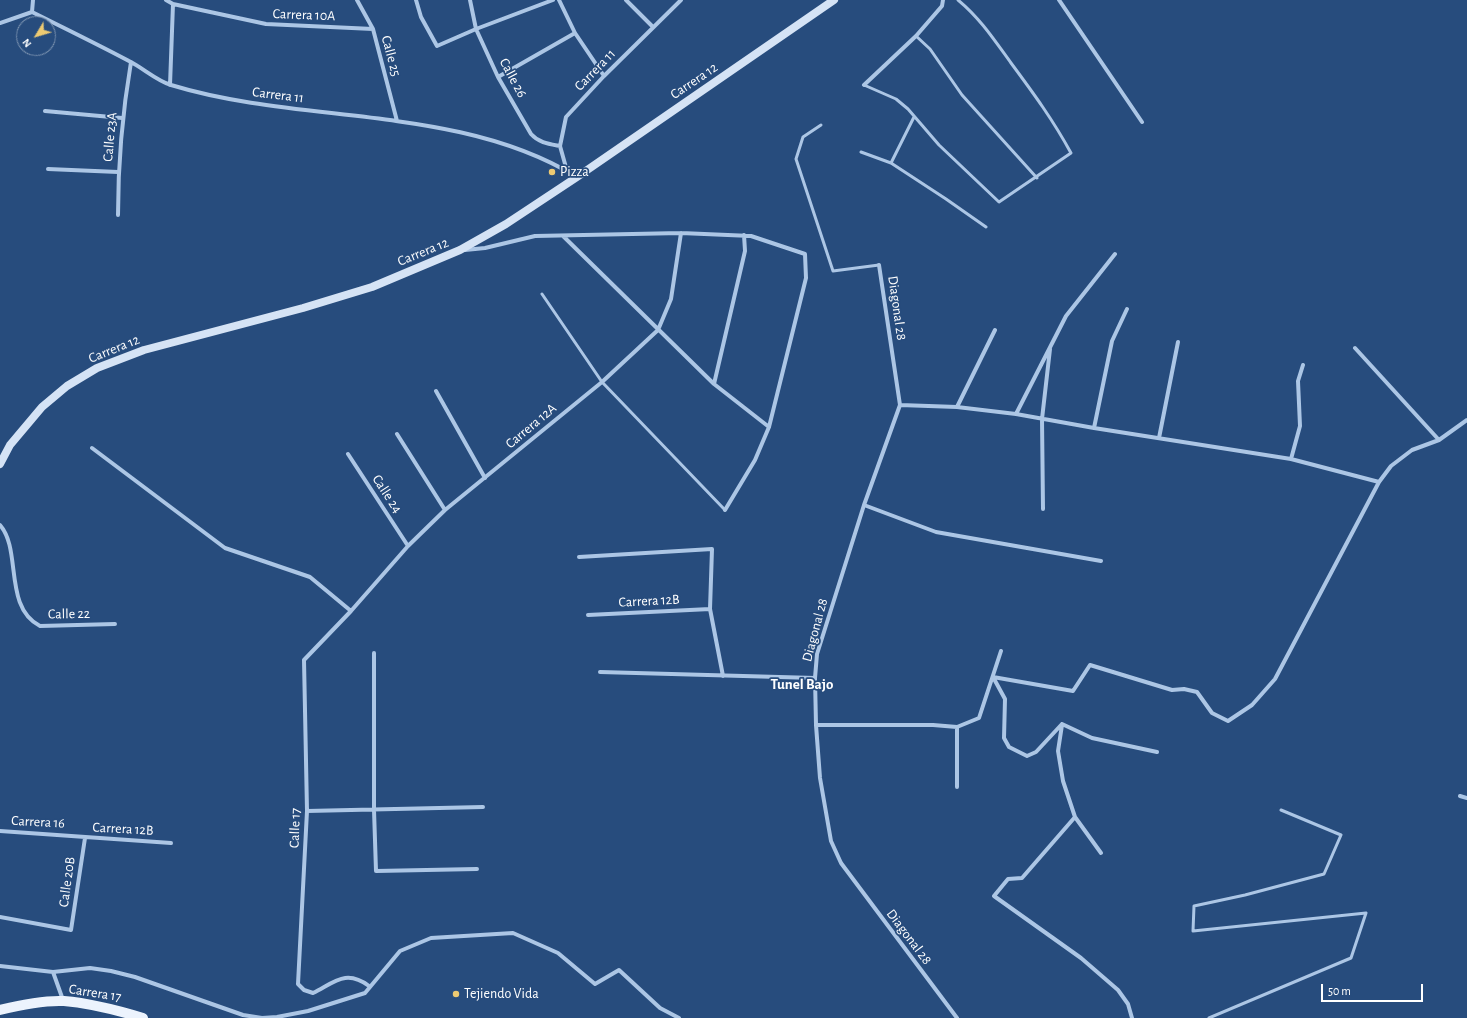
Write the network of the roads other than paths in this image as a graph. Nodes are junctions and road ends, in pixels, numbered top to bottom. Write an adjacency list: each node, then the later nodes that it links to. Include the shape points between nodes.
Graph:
1 (33, 0): 15 (street)
2 (166, 0): 14 (street, Carrera 10A)
3 (357, 0): 18 (street, Calle 25)
4 (416, 0): 19 (street, via 421,17 437,46)
5 (470, 0): 19 (street, Calle 26)
6 (553, 0): 19 (street)
7 (559, 0): 20 (street)
8 (626, 0): 17 (street)
9 (681, 0): 17 (street, Carrera 11)
10 (834, 0): 39 (street, Carrera 12)
11 (943, 0): 21 (street, via 942,6)
12 (958, 0): 40 (lane, via 974,14 1010,61 1054,121 1071,153)
13 (1059, 0): 31 (street)
14 (174, 4): 18 (street, Carrera 10A, via 266,24); 25 (street)
15 (32, 12): 16 (street); 22 (street, Carrera 11)
16 (0, 22)
17 (653, 26): 23 (street, Carrera 11)
18 (372, 29): 30 (street, Calle 25)
19 (476, 29): 24 (street, Calle 26)
20 (576, 33): 23 (street); 24 (street)
21 (916, 36): 26 (street); 40 (lane, via 930,49 962,95)
22 (130, 62): 25 (street, Carrera 11); 29 (street, Calle 23A)
23 (604, 76): 33 (street, Carrera 11, via 566,117)
24 (498, 77): 33 (street, Calle 26, via 536,140)
25 (170, 85): 30 (street, Carrera 11, via 247,102)
26 (864, 85): 28 (lane, via 896,99)
27 (45, 111): 29 (street)
28 (914, 117): 35 (lane); 40 (lane, via 998,202)
29 (122, 118): 38 (street, Calle 23A)
30 (397, 121): 37 (street, Carrera 11, via 488,139 522,150)
31 (1142, 122)
32 (820, 125): 48 (lane, via 803,137 796,159 833,271)
33 (560, 146): 37 (street, Carrera 11)
34 (861, 152): 35 (lane)
35 (891, 163): 42 (lane)
36 (48, 169): 38 (street)
37 (567, 171): 39 (street, Carrera 11)
38 (118, 172): 41 (street, Calle 23A)
39 (577, 177): 46 (street, Carrera 12, via 506,224)
40 (1037, 178)
41 (118, 215)
42 (986, 227)
43 (681, 233): 44 (street); 45 (street); 51 (street, Carrera 12A, via 671,299)
44 (744, 235): 58 (street, via 745,251); 65 (street, via 805,254 806,278)
45 (563, 236): 46 (street, via 535,236 485,248); 51 (street)
46 (460, 250): 73 (street, Carrera 12, via 372,287 144,350 97,368 68,386 42,407 10,445)
47 (1115, 254): 54 (street, via 1066,316)
48 (879, 265): 60 (street, Diagonal 28)
49 (542, 294): 57 (lane)
50 (1127, 309): 66 (street, via 1112,341)
51 (658, 330): 57 (street, Carrera 12A); 58 (street)
52 (995, 330): 61 (street)
53 (1178, 342): 68 (street)
54 (1051, 344): 62 (street); 63 (street)
55 (1355, 348): 69 (street)
56 (1303, 365): 72 (street, via 1298,381 1300,426)
57 (602, 382): 74 (street, Carrera 12A); 79 (lane)
58 (714, 384): 65 (street)
59 (436, 391): 74 (street)
60 (900, 405): 61 (street); 76 (street, Diagonal 28)
61 (957, 407): 62 (street)
62 (1016, 414): 63 (street)
63 (1042, 419): 66 (street); 77 (street)
64 (1467, 420): 69 (street)
65 (769, 427): 79 (street, via 755,460)
66 (1094, 428): 68 (street)
67 (397, 434): 78 (street)
68 (1159, 438): 72 (street)
69 (1439, 440): 75 (street, via 1412,450 1391,466)
70 (92, 448): 85 (street, via 225,548 310,577)
71 (348, 454): 81 (street, Calle 24)
72 (1290, 458): 75 (street)
73 (0, 464)
74 (485, 478): 78 (street, Carrera 12A)
75 (1379, 482): 92 (street, via 1275,679 1252,706 1228,721 1212,713 1197,692 1172,690 1090,665 1073,691)
76 (864, 505): 83 (street, via 936,532); 93 (street, Diagonal 28, via 817,654)
77 (1043, 509)
78 (445, 510): 81 (street, Carrera 12A)
79 (725, 510)
80 (0, 525): 87 (street, Calle 22, via 7,537 14,585 31,621 40,626)
81 (408, 546): 85 (street, Carrera 12A)
82 (579, 557): 84 (street, via 712,550)
83 (1101, 561)
84 (710, 609): 86 (street, Carrera 12B); 91 (street)
85 (351, 611): 104 (street, Calle 17, via 304,660)
86 (588, 615)
87 (116, 624)
88 (1001, 651): 92 (street)
89 (374, 653): 102 (street)
90 (600, 672): 91 (street)
91 (723, 676): 93 (street)
92 (993, 677): 94 (street, via 1005,698 1004,738 1009,747 1027,756 1036,752); 96 (street, via 979,718)
93 (815, 678): 95 (street, Diagonal 28)
94 (1062, 724): 97 (street, via 1092,738); 105 (street, via 1058,751 1063,781)
95 (816, 725): 96 (street); 122 (street, Diagonal 28, via 820,778 831,841 841,863)
96 (957, 727): 98 (street)
97 (1157, 752)
98 (957, 787)
99 (1460, 796): 100 (street)
100 (1467, 798)
101 (483, 807): 102 (street)
102 (374, 810): 104 (street); 111 (street, via 376,871)
103 (1281, 810): 124 (lane, via 1341,835 1324,874 1194,906 1194,931 1366,913 1351,958)
104 (307, 811): 115 (street, Calle 17, via 298,984 313,994 345,977 360,979)
105 (1074, 817): 110 (street); 123 (street, via 1022,878 1008,879 994,896 1081,958 1118,990 1128,1004)
106 (0, 831): 107 (street, Carrera 16)
107 (74, 836): 108 (street, Carrera 12B)
108 (85, 838): 109 (street, Carrera 12B); 112 (street, Calle 20B, via 72,930)
109 (171, 843)
110 (1101, 853)
111 (477, 869)
112 (0, 917)
113 (0, 966): 114 (street)
114 (53, 972): 115 (street, via 90,968 111,971 243,1015 262,1018 308,1011 365,993); 116 (street)
115 (369, 986): 121 (street, via 400,951 430,938 513,933 558,953 595,984 619,970 660,1008)
116 (64, 1001): 117 (main road, Carrera 17); 120 (main road, Carrera 17, via 125,1012)
117 (18, 1005): 118 (main road, Carrera 17); 119 (main road, Carrera 17)
118 (0, 1010)
119 (0, 1016)
120 (143, 1018)
121 (679, 1018)
122 (956, 1018)
123 (1132, 1018)
124 (1209, 1018)

